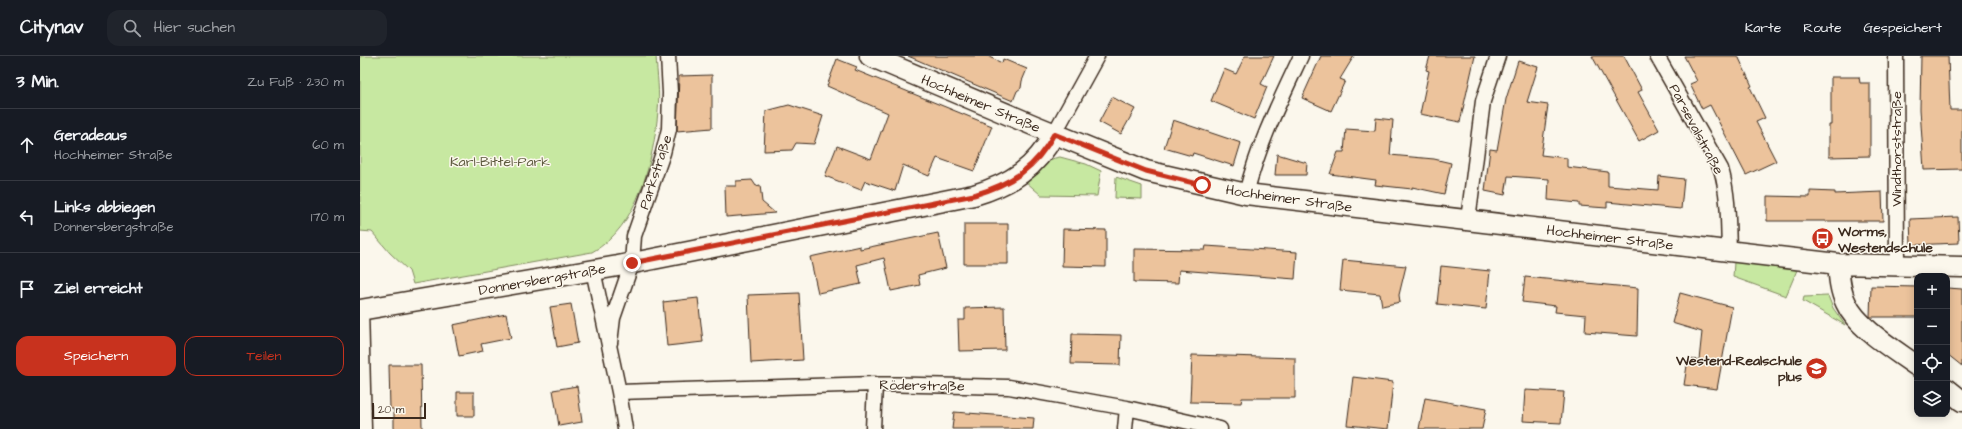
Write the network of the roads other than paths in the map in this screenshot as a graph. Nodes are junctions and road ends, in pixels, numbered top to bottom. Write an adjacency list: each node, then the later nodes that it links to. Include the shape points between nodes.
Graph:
1 (668, 56): 12 (street, Parkstraße, via 669,129 634,236)
2 (870, 56): 8 (street, Hochheimer Straße)
3 (1097, 56): 8 (street)
4 (1301, 56): 9 (street, via 1272,116 1253,164)
5 (1498, 56): 10 (street, via 1483,101)
6 (1657, 56): 11 (street, Parsevalstraße, via 1721,169 1729,206)
7 (1896, 56): 14 (street, Windthorststraße)
8 (1054, 134): 9 (street, Hochheimer Straße, via 1146,171); 12 (street, Donnersbergstraße, via 1035,162 997,188)
9 (1246, 194): 10 (street, Hochheimer Straße)
10 (1468, 220): 11 (street, Hochheimer Straße)
11 (1729, 252): 13 (street, Hochheimer Straße)
12 (632, 263): 16 (street, Donnersbergstraße); 18 (street, Parkstraße, via 612,318)
13 (1838, 264): 14 (street, Hochheimer Straße); 19 (street, via 1842,293 1854,317)
14 (1897, 266): 15 (street, Hochheimer Straße)
15 (1962, 267)
16 (594, 270): 17 (street, Donnersbergstraße); 18 (street)
17 (360, 309): 25 (street)
18 (610, 343): 21 (street)
19 (1914, 364)
20 (875, 384): 21 (street, Röderstraße); 24 (street, Röderstraße, via 1009,387); 27 (street)
21 (619, 392): 26 (street)
22 (1950, 392): 23 (street)
23 (1962, 401)
24 (1127, 408): 28 (street); 29 (street, Röderstraße)
25 (364, 429)
26 (625, 429)
27 (873, 429)
28 (1125, 429)
29 (1220, 429)

